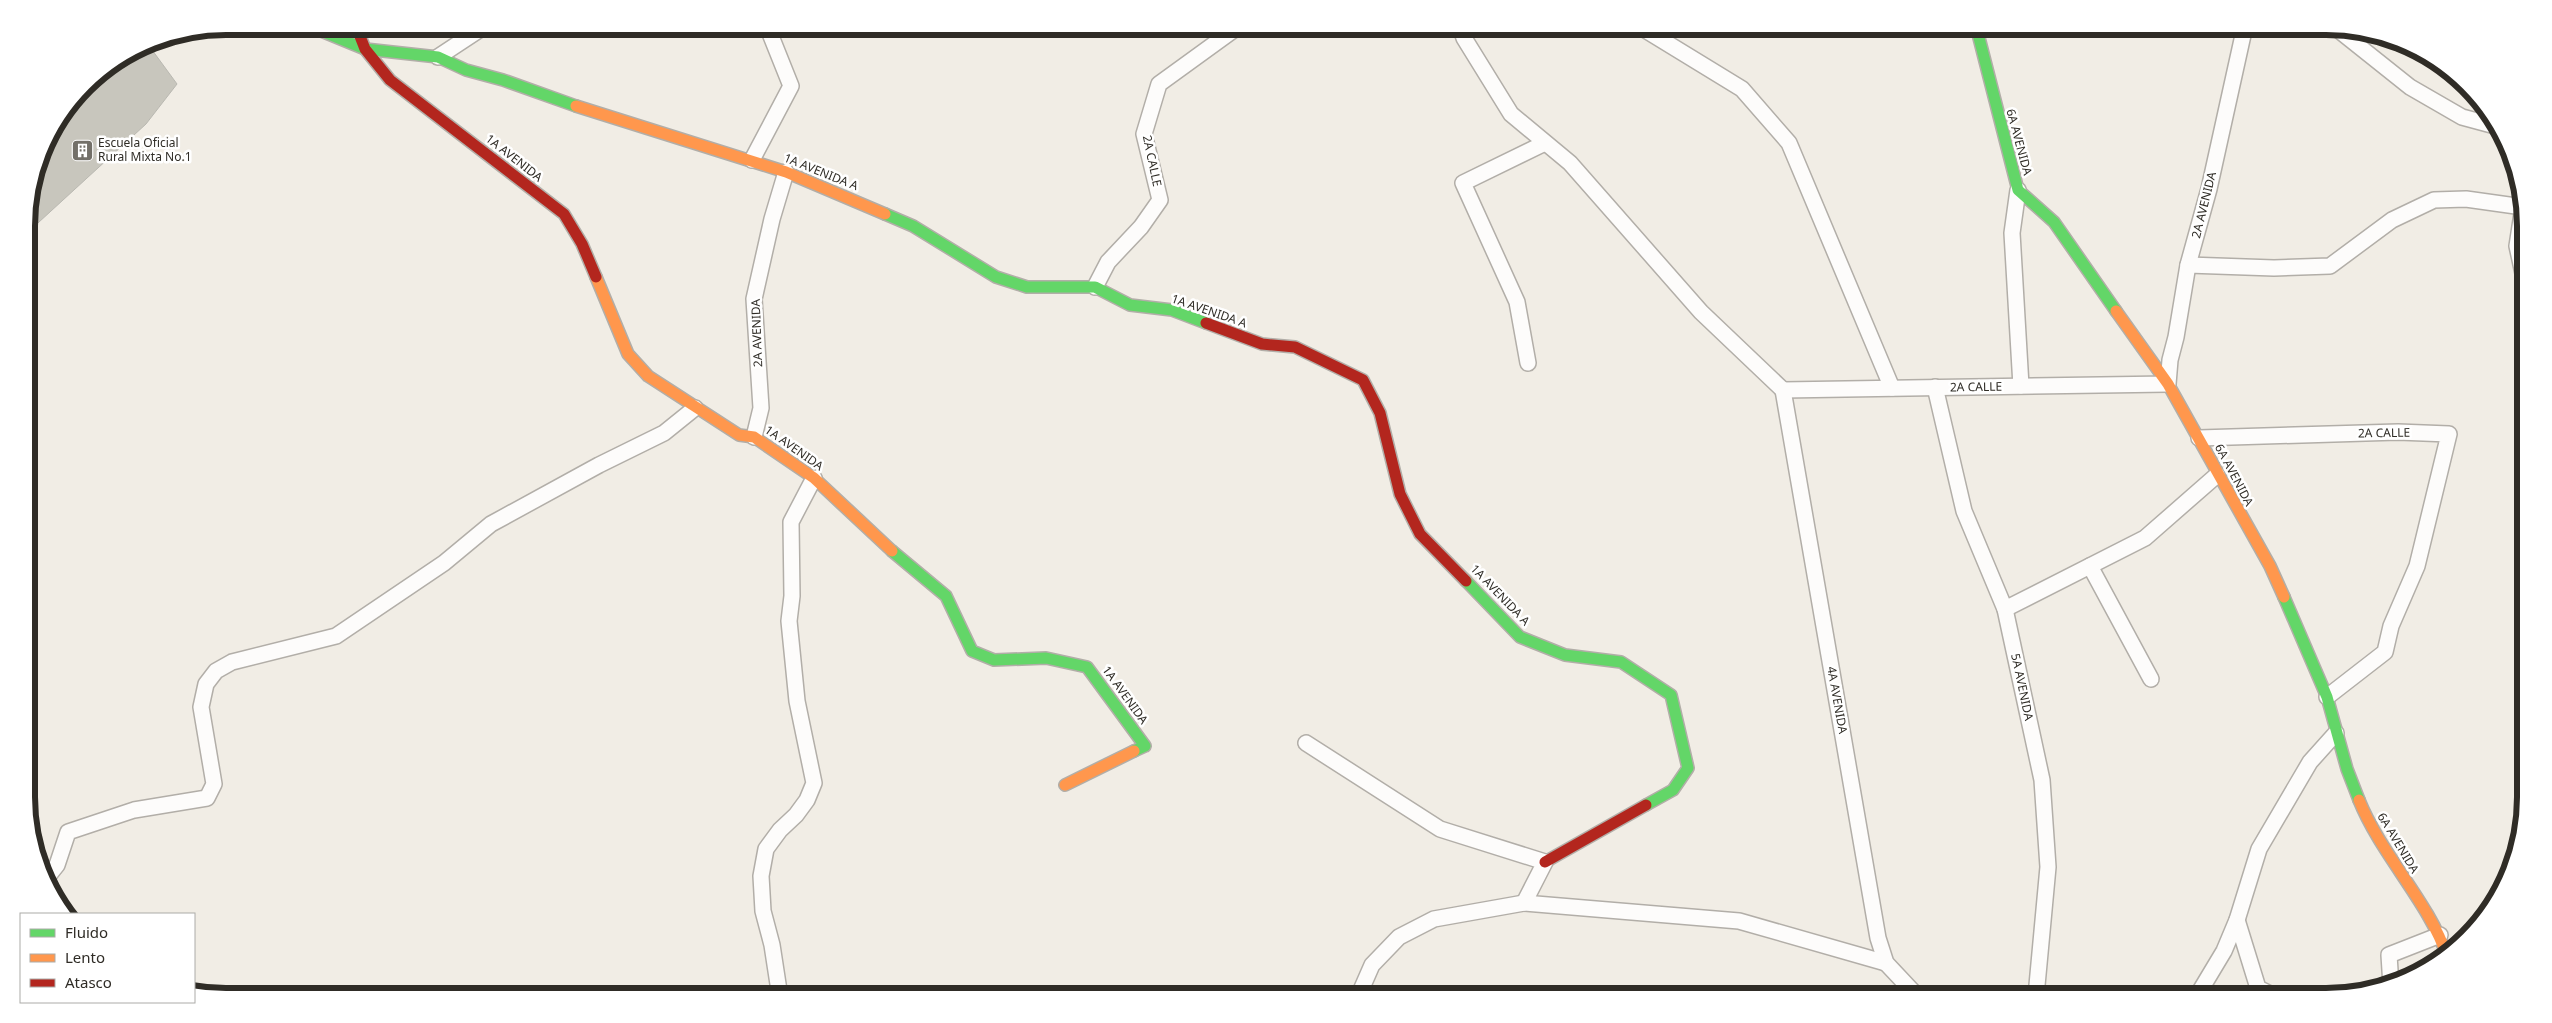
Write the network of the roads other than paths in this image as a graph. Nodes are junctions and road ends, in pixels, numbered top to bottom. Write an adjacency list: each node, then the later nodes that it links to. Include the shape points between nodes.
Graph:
1 (331, 35): 11 (street, 1A AVENIDA)
2 (360, 35): 11 (street, 1A AVENIDA)
3 (471, 35): 12 (street)
4 (771, 35): 15 (street, via 791,86)
5 (1225, 35): 20 (street, 2A CALLE, via 1159,84 1144,134 1160,200 1141,228 1108,262)
6 (1463, 35): 14 (street, via 1511,114)
7 (1654, 35): 24 (street, via 1742,89 1788,142)
8 (1978, 35): 17 (street, 6A AVENIDA)
9 (2243, 35): 19 (street, 2A AVENIDA, via 2209,189)
10 (2346, 36): 13 (street, via 2410,87 2462,117)
11 (365, 49): 12 (street, 1A AVENIDA A); 27 (street, 1A AVENIDA, via 390,80 564,214 582,244 628,354 648,376)
12 (438, 57): 15 (street, 1A AVENIDA A, via 466,70 618,121)
13 (2488, 125)
14 (1545, 143): 21 (street, via 1463,183 1517,302); 26 (street, via 1570,164 1701,312)
15 (752, 160): 16 (street, 1A AVENIDA A)
16 (786, 172): 20 (street, 1A AVENIDA A, via 914,226 996,277 1028,287); 28 (street, 2A AVENIDA, via 754,299 761,408)
17 (2018, 190): 22 (street, 6A AVENIDA, via 2054,222); 23 (street, via 2012,233)
18 (2516, 206): 19 (street, via 2466,199 2434,200 2392,220 2330,266)
19 (2188, 265): 22 (street, 2A AVENIDA)
20 (1095, 287): 39 (street, 1A AVENIDA A, via 1130,305 1172,310 1262,344 1295,347 1363,380 1380,413 1400,494 1420,534 1520,637 1565,655 1621,662 1671,695 1688,768 1673,790)
21 (1528, 363)
22 (2168, 384): 23 (street, 2A CALLE); 29 (street, 6A AVENIDA)
23 (2021, 386): 25 (street, 2A CALLE)
24 (1892, 388): 25 (street, 2A CALLE); 26 (street, 2A CALLE)
25 (1935, 388): 33 (street, 5A AVENIDA, via 1964,511)
26 (1783, 390): 45 (street, 4A AVENIDA, via 1878,938)
27 (695, 408): 28 (street, 1A AVENIDA, via 739,435); 40 (street, via 664,433 491,524 444,563 336,636 232,662 216,671 206,684 201,707 214,784 207,798 134,810 68,832 57,865)
28 (754, 436): 31 (street, 1A AVENIDA)
29 (2199, 438): 30 (street, 6A AVENIDA); 35 (street, 2A CALLE, via 2398,432 2449,434 2416,566 2391,626 2385,652)
30 (2217, 475): 32 (street, via 2145,538); 35 (street, 6A AVENIDA, via 2270,566)
31 (814, 478): 38 (street, 1A AVENIDA, via 895,554 946,596 972,651 994,660 1046,658 1087,667 1145,746); 47 (street, via 791,522 789,621 797,702 814,783 807,800 766,849 761,876 762,911 772,945)
32 (2090, 566): 33 (street); 34 (street)
33 (2005, 609): 50 (street, 5A AVENIDA, via 2042,780 2048,867)
34 (2151, 679)
35 (2327, 697): 36 (street, 6A AVENIDA)
36 (2336, 734): 42 (street, via 2310,762 2259,849); 43 (street, 6A AVENIDA, via 2365,815)
37 (1306, 743): 39 (street, via 1440,829)
38 (1065, 785)
39 (1545, 862): 41 (street)
40 (51, 872)
41 (1524, 903): 45 (street, via 1739,921); 48 (street, via 1434,919 1399,937 1372,965)
42 (2237, 920): 51 (street, via 2224,951); 52 (street)
43 (2440, 935): 44 (street, 6A AVENIDA); 46 (street, via 2389,955)
44 (2444, 947)
45 (1886, 963): 49 (street, 4A AVENIDA)
46 (2390, 977)
47 (779, 988)
48 (1362, 988)
49 (1909, 988)
50 (2037, 988)
51 (2202, 988)
52 (2258, 988)

